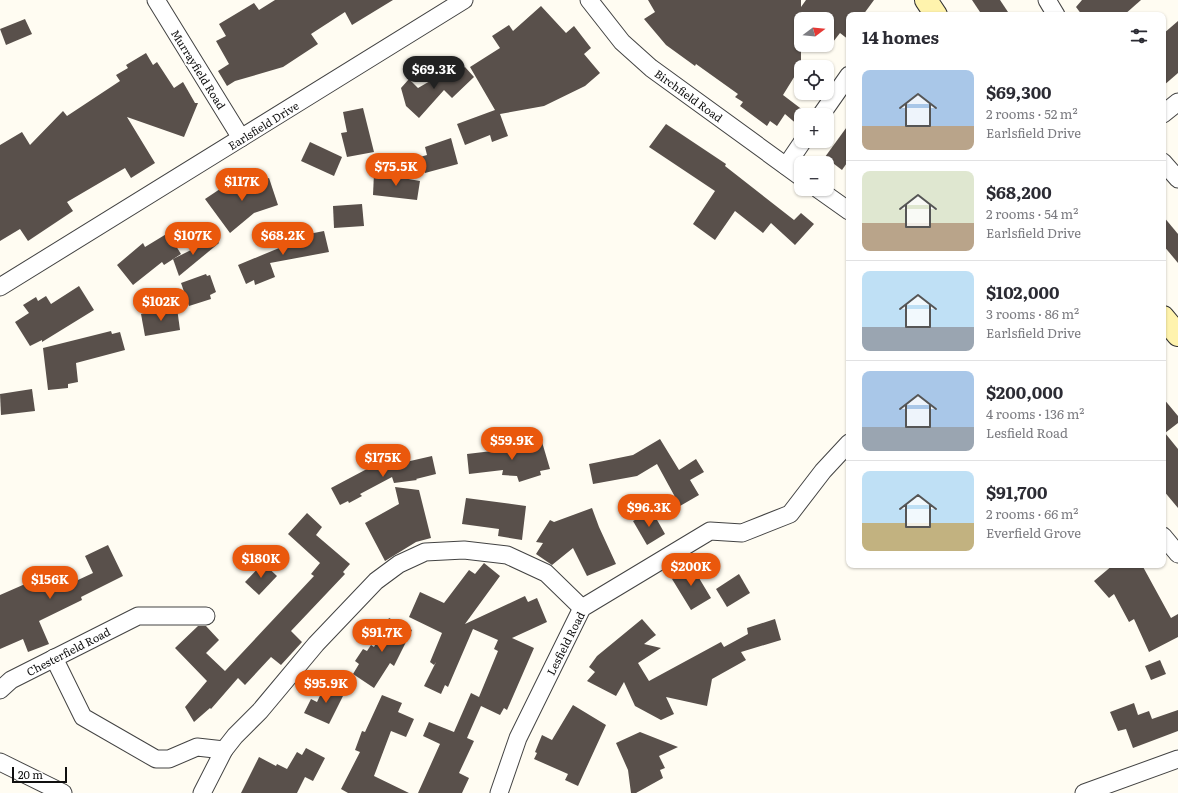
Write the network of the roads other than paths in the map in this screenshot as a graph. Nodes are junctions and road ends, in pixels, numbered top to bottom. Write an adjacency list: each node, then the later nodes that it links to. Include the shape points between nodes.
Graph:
1 (156, 0): 12 (street, Murrayfield Road)
2 (464, 0): 12 (street, Earlsfield Drive)
3 (589, 0): 15 (street, Birchfield Road, via 622,42 651,68)
4 (926, 0): 6 (street)
5 (1048, 0): 7 (street)
6 (934, 12)
7 (1054, 12)
8 (846, 79): 10 (street)
9 (1178, 102): 11 (street)
10 (826, 108)
11 (1166, 112)
12 (242, 138): 20 (street, Earlsfield Drive)
13 (798, 148): 15 (street)
14 (1166, 165): 17 (street)
15 (786, 166): 16 (street, Birchfield Road)
16 (794, 172)
17 (1178, 179)
18 (828, 196): 19 (street)
19 (846, 209)
20 (0, 287)
21 (1166, 321): 22 (street)
22 (1178, 335)
23 (846, 446): 26 (street, Lesfield Road, via 790,514 742,533 710,531)
24 (1166, 540): 25 (street)
25 (1178, 554)
26 (582, 608): 30 (street, via 546,573 506,555 464,550 425,552 399,564 376,581 316,644); 35 (street, Lesfield Road, via 518,738)
27 (206, 616): 28 (street, Chesterfield Road, via 138,616)
28 (54, 658): 29 (street, Chesterfield Road, via 11,680); 30 (street, via 83,717 156,759 169,758 197,747)
29 (0, 690)
30 (224, 750): 34 (street)
31 (1178, 759): 36 (street)
32 (0, 762): 33 (street)
33 (63, 793)
34 (202, 793)
35 (499, 793)
36 (1084, 793)

